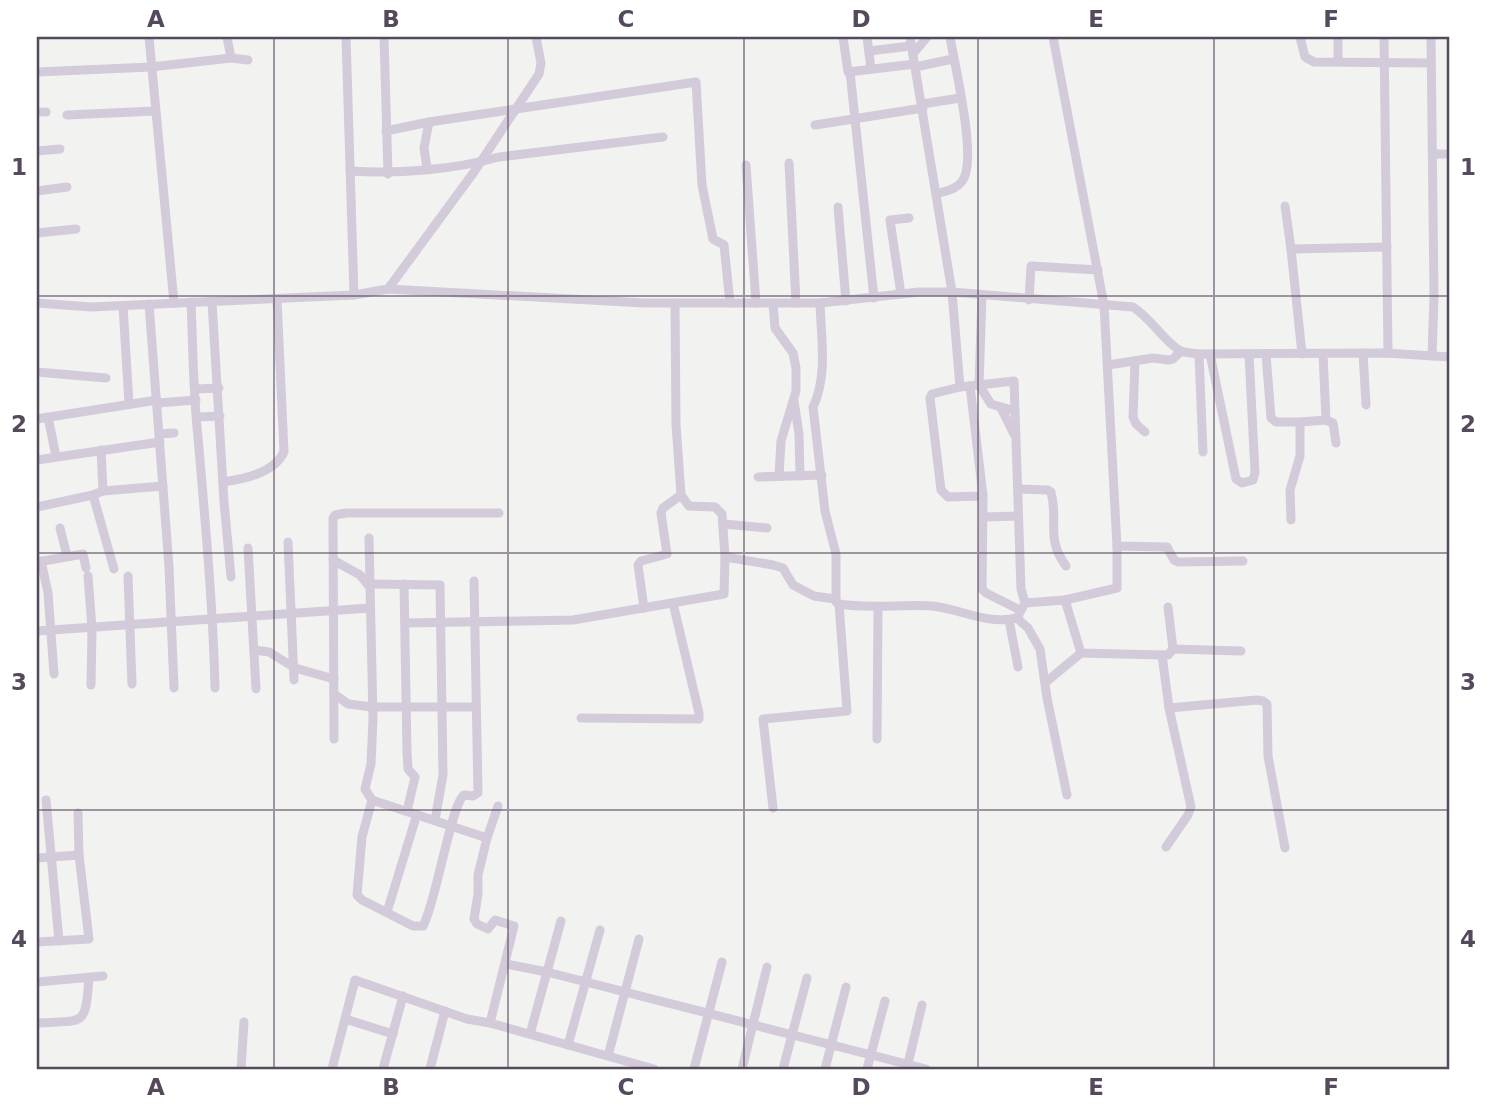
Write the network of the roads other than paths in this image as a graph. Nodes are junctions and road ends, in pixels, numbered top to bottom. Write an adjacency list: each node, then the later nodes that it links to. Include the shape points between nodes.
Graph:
1 (149, 37): 23 (street)
2 (227, 37): 17 (street)
3 (346, 37): 45 (street)
4 (384, 37): 35 (street)
5 (536, 37): 29 (street, via 539,74)
6 (843, 37): 26 (street)
7 (867, 37): 15 (street)
8 (926, 37): 16 (street)
9 (950, 37): 18 (street)
10 (1053, 37): 57 (street)
11 (1300, 37): 20 (street, via 1309,61)
12 (1338, 37): 20 (street)
13 (1384, 37): 21 (street)
14 (1431, 37): 22 (street)
15 (869, 51): 16 (street); 24 (street)
16 (913, 54): 18 (street); 24 (street); 28 (street)
17 (231, 58): 19 (street); 23 (street)
18 (953, 59): 27 (street)
19 (248, 60)
20 (1338, 61): 21 (street)
21 (1384, 61): 22 (street); 55 (street)
22 (1431, 63): 39 (street)
23 (151, 67): 25 (street); 30 (street)
24 (872, 69): 26 (street)
25 (37, 72)
26 (850, 72): 32 (street)
27 (960, 97): 28 (street); 49 (street, via 968,166 961,183)
28 (922, 106): 32 (street); 49 (street)
29 (516, 109): 33 (street); 41 (street); 72 (street, via 696,82 702,185 713,239 724,245)
30 (155, 111): 31 (street); 70 (street)
31 (67, 115)
32 (855, 117): 34 (street); 63 (street)
33 (429, 122): 35 (street); 44 (street, via 424,148)
34 (815, 125)
35 (386, 131): 46 (street)
36 (663, 137): 41 (street)
37 (60, 149): 38 (street)
38 (37, 151)
39 (1433, 154): 40 (street); 89 (street)
40 (1450, 154)
41 (480, 162): 44 (street); 58 (street)
42 (789, 163): 75 (street)
43 (746, 165): 73 (street)
44 (427, 168): 46 (street)
45 (350, 171): 46 (street); 61 (street)
46 (388, 174)
47 (67, 187): 48 (street)
48 (37, 191)
49 (936, 194): 59 (street)
50 (1285, 206): 56 (street)
51 (838, 207): 66 (street)
52 (909, 218): 60 (street, via 890,220)
53 (76, 229): 54 (street)
54 (37, 233)
55 (1387, 247): 56 (street); 82 (street)
56 (1292, 249): 87 (street)
57 (1098, 270): 65 (street, via 1031,266); 78 (street)
58 (388, 289): 61 (street); 71 (street)
59 (952, 292): 60 (street); 62 (street); 95 (street)
60 (901, 294): 63 (street)
61 (354, 295): 64 (street)
62 (982, 296): 65 (street); 95 (street)
63 (874, 298): 66 (street)
64 (277, 299): 68 (street); 125 (street, via 284,452 256,474)
65 (1029, 300): 78 (street)
66 (846, 301): 76 (street)
67 (191, 302): 68 (street); 70 (street); 96 (street)
68 (212, 302): 97 (street)
69 (37, 303): 79 (street)
70 (174, 303): 77 (street)
71 (675, 303): 72 (street); 129 (street)
72 (730, 303): 73 (street)
73 (756, 303): 74 (street)
74 (773, 303): 75 (street); 98 (street, via 775,328 795,361)
75 (796, 303): 76 (street)
76 (820, 303): 121 (street, via 822,377 813,407)
77 (149, 304): 79 (street); 100 (street)
78 (1104, 305): 80 (street, via 1133,307); 92 (street)
79 (123, 306): 101 (street)
80 (1181, 351): 83 (street); 91 (street, via 1173,359)
81 (1363, 353): 82 (street); 88 (street); 102 (street)
82 (1388, 353): 89 (street)
83 (1199, 354): 84 (street); 117 (street)
84 (1210, 354): 85 (street); 85 (street, via 1236,479 1242,483 1253,480 1255,474)
85 (1249, 354): 86 (street)
86 (1266, 354): 87 (street); 110 (street, via 1271,418)
87 (1302, 354): 88 (street)
88 (1323, 354): 109 (street)
89 (1432, 356): 90 (street)
90 (1450, 357)
91 (1135, 361): 92 (street); 111 (street, via 1133,417)
92 (1108, 365): 141 (street)
93 (37, 372): 94 (street)
94 (106, 377)
95 (970, 386): 103 (street); 104 (street, via 1014,381); 130 (street); 130 (street, via 930,398 941,490 948,497)
96 (196, 388): 97 (street); 99 (street)
97 (219, 388): 105 (street)
98 (794, 399): 120 (street); 122 (street, via 781,441)
99 (197, 400): 100 (street); 107 (street)
100 (158, 401): 101 (street); 113 (street)
101 (129, 404): 106 (street)
102 (1366, 405)
103 (1001, 408): 104 (street); 114 (street)
104 (1015, 411): 114 (street)
105 (220, 416): 107 (street); 125 (street)
106 (48, 417): 108 (street); 118 (street)
107 (197, 417): 124 (street)
108 (37, 419)
109 (1326, 420): 110 (street); 115 (street, via 1333,423)
110 (1300, 422): 135 (street, via 1300,456 1290,490)
111 (1145, 432)
112 (174, 433): 113 (street)
113 (160, 438): 116 (street); 126 (street)
114 (1016, 438): 127 (street)
115 (1336, 443)
116 (101, 450): 118 (street); 128 (street)
117 (1203, 452)
118 (56, 456): 119 (street)
119 (37, 460)
120 (800, 475): 121 (street); 122 (street)
121 (822, 475): 156 (street, via 836,554)
122 (779, 476): 123 (street)
123 (758, 477)
124 (203, 478): 125 (street); 166 (street)
125 (223, 480): 151 (street)
126 (163, 486): 128 (street); 167 (street)
127 (1019, 489): 133 (street); 148 (street, via 1051,492 1054,544)
128 (98, 493): 131 (street); 149 (street)
129 (681, 495): 136 (street, via 689,506 720,510); 161 (street, via 661,513 667,554 638,565)
130 (983, 496): 134 (street)
131 (37, 507)
132 (499, 513): 145 (street, via 335,515 331,524)
133 (1017, 516): 134 (street); 163 (street)
134 (984, 517): 163 (street, via 982,590)
135 (1291, 520)
136 (724, 524): 138 (street); 144 (street)
137 (60, 528): 143 (street)
138 (767, 528)
139 (369, 538): 154 (street)
140 (289, 542): 164 (street)
141 (1117, 546): 146 (street, via 1167,547 1175,562); 155 (street, via 1117,588)
142 (248, 548): 165 (street)
143 (67, 556): 147 (street); 172 (street, via 83,554)
144 (725, 556): 156 (street, via 783,569 793,585); 157 (street, via 724,594)
145 (333, 560): 154 (street); 162 (street)
146 (1243, 561)
147 (39, 562): 173 (street, via 48,593)
148 (1066, 566)
149 (114, 569)
150 (128, 576): 171 (street)
151 (231, 578)
152 (474, 581): 170 (street)
153 (404, 584): 154 (street); 168 (street); 169 (street, via 440,585)
154 (370, 586): 160 (street)
155 (1065, 600): 163 (street); 178 (street)
156 (837, 602): 158 (street); 204 (street, via 848,711 763,719)
157 (673, 603): 161 (street); 197 (street, via 699,719)
158 (878, 607): 163 (street, via 929,606 989,619); 199 (street)
159 (1168, 607): 175 (street)
160 (370, 608): 162 (street); 192 (street)
161 (644, 608): 170 (street, via 573,620)
162 (334, 611): 164 (street); 183 (street)
163 (1018, 612): 180 (street); 185 (street, via 1040,649)
164 (293, 614): 165 (street); 181 (street)
165 (253, 617): 166 (street); 176 (street)
166 (214, 620): 167 (street); 189 (street)
167 (171, 623): 171 (street); 188 (street)
168 (405, 623): 169 (street); 193 (street)
169 (440, 624): 170 (street); 194 (street)
170 (475, 624): 195 (street)
171 (130, 625): 172 (street); 186 (street)
172 (92, 628): 173 (street); 187 (street)
173 (50, 630): 174 (street); 182 (street)
174 (37, 631)
175 (1173, 649): 177 (street); 179 (street)
176 (254, 650): 181 (street, via 274,654); 190 (street)
177 (1241, 651)
178 (1081, 653): 179 (street); 185 (street)
179 (1162, 655): 196 (street)
180 (1018, 667)
181 (295, 668): 183 (street); 184 (street)
182 (54, 674)
183 (334, 679): 191 (street)
184 (294, 680)
185 (1046, 682): 200 (street)
186 (132, 684)
187 (91, 685)
188 (174, 688)
189 (215, 688)
190 (256, 689)
191 (334, 694): 192 (street, via 348,704); 198 (street)
192 (372, 707): 193 (street); 202 (street, via 371,764 365,789)
193 (407, 707): 194 (street); 205 (street, via 408,769 415,777)
194 (442, 707): 195 (street); 208 (street, via 443,775)
195 (476, 707): 209 (street, via 478,793 460,797)
196 (1169, 708): 211 (street, via 1191,807); 212 (street, via 1256,700 1267,704 1268,756)
197 (582, 718)
198 (334, 739)
199 (877, 739)
200 (1067, 795)
201 (46, 800): 214 (street)
202 (372, 800): 205 (street); 216 (street, via 362,837 357,895)
203 (498, 806): 210 (street)
204 (773, 808)
205 (407, 811): 207 (street)
206 (78, 813): 213 (street)
207 (417, 814): 208 (street); 216 (street)
208 (435, 820): 209 (street)
209 (452, 825): 210 (street); 216 (street, via 425,923 413,926)
210 (487, 838): 223 (street, via 474,919 489,929 495,920 513,925)
211 (1166, 847)
212 (1285, 848)
213 (79, 855): 214 (street); 220 (street, via 89,939)
214 (52, 857): 215 (street); 220 (street)
215 (37, 858)
216 (387, 912)
217 (561, 921): 225 (street)
218 (600, 930): 230 (street)
219 (639, 939): 232 (street)
220 (59, 941): 221 (street)
221 (37, 942)
222 (722, 961): 237 (street)
223 (506, 964): 225 (street); 241 (street)
224 (767, 967): 242 (street)
225 (547, 972): 230 (street); 244 (street)
226 (103, 976): 227 (street)
227 (89, 978): 229 (street); 240 (street, via 82,1017)
228 (807, 978): 245 (street)
229 (37, 982)
230 (586, 982): 232 (street); 247 (street)
231 (846, 987): 246 (street)
232 (625, 992): 237 (street); 249 (street)
233 (403, 996): 236 (street); 238 (street, via 355,980); 243 (street)
234 (885, 1001): 248 (street)
235 (922, 1006): 250 (street)
236 (445, 1011): 241 (street); 254 (street)
237 (708, 1014): 242 (street); 256 (street)
238 (345, 1019): 243 (street); 252 (street)
239 (244, 1022): 251 (street)
240 (37, 1023)
241 (490, 1023): 244 (street)
242 (753, 1024): 245 (street); 257 (street)
243 (393, 1034): 253 (street)
244 (530, 1034): 247 (street)
245 (792, 1035): 246 (street); 258 (street)
246 (831, 1044): 248 (street); 259 (street)
247 (568, 1045): 249 (street)
248 (871, 1055): 250 (street); 260 (street)
249 (608, 1056): 255 (street)
250 (907, 1067): 261 (street)
251 (241, 1069)
252 (332, 1069)
253 (383, 1069)
254 (430, 1069)
255 (654, 1069)
256 (694, 1069)
257 (742, 1069)
258 (783, 1069)
259 (825, 1069)
260 (867, 1069)
261 (926, 1069)

